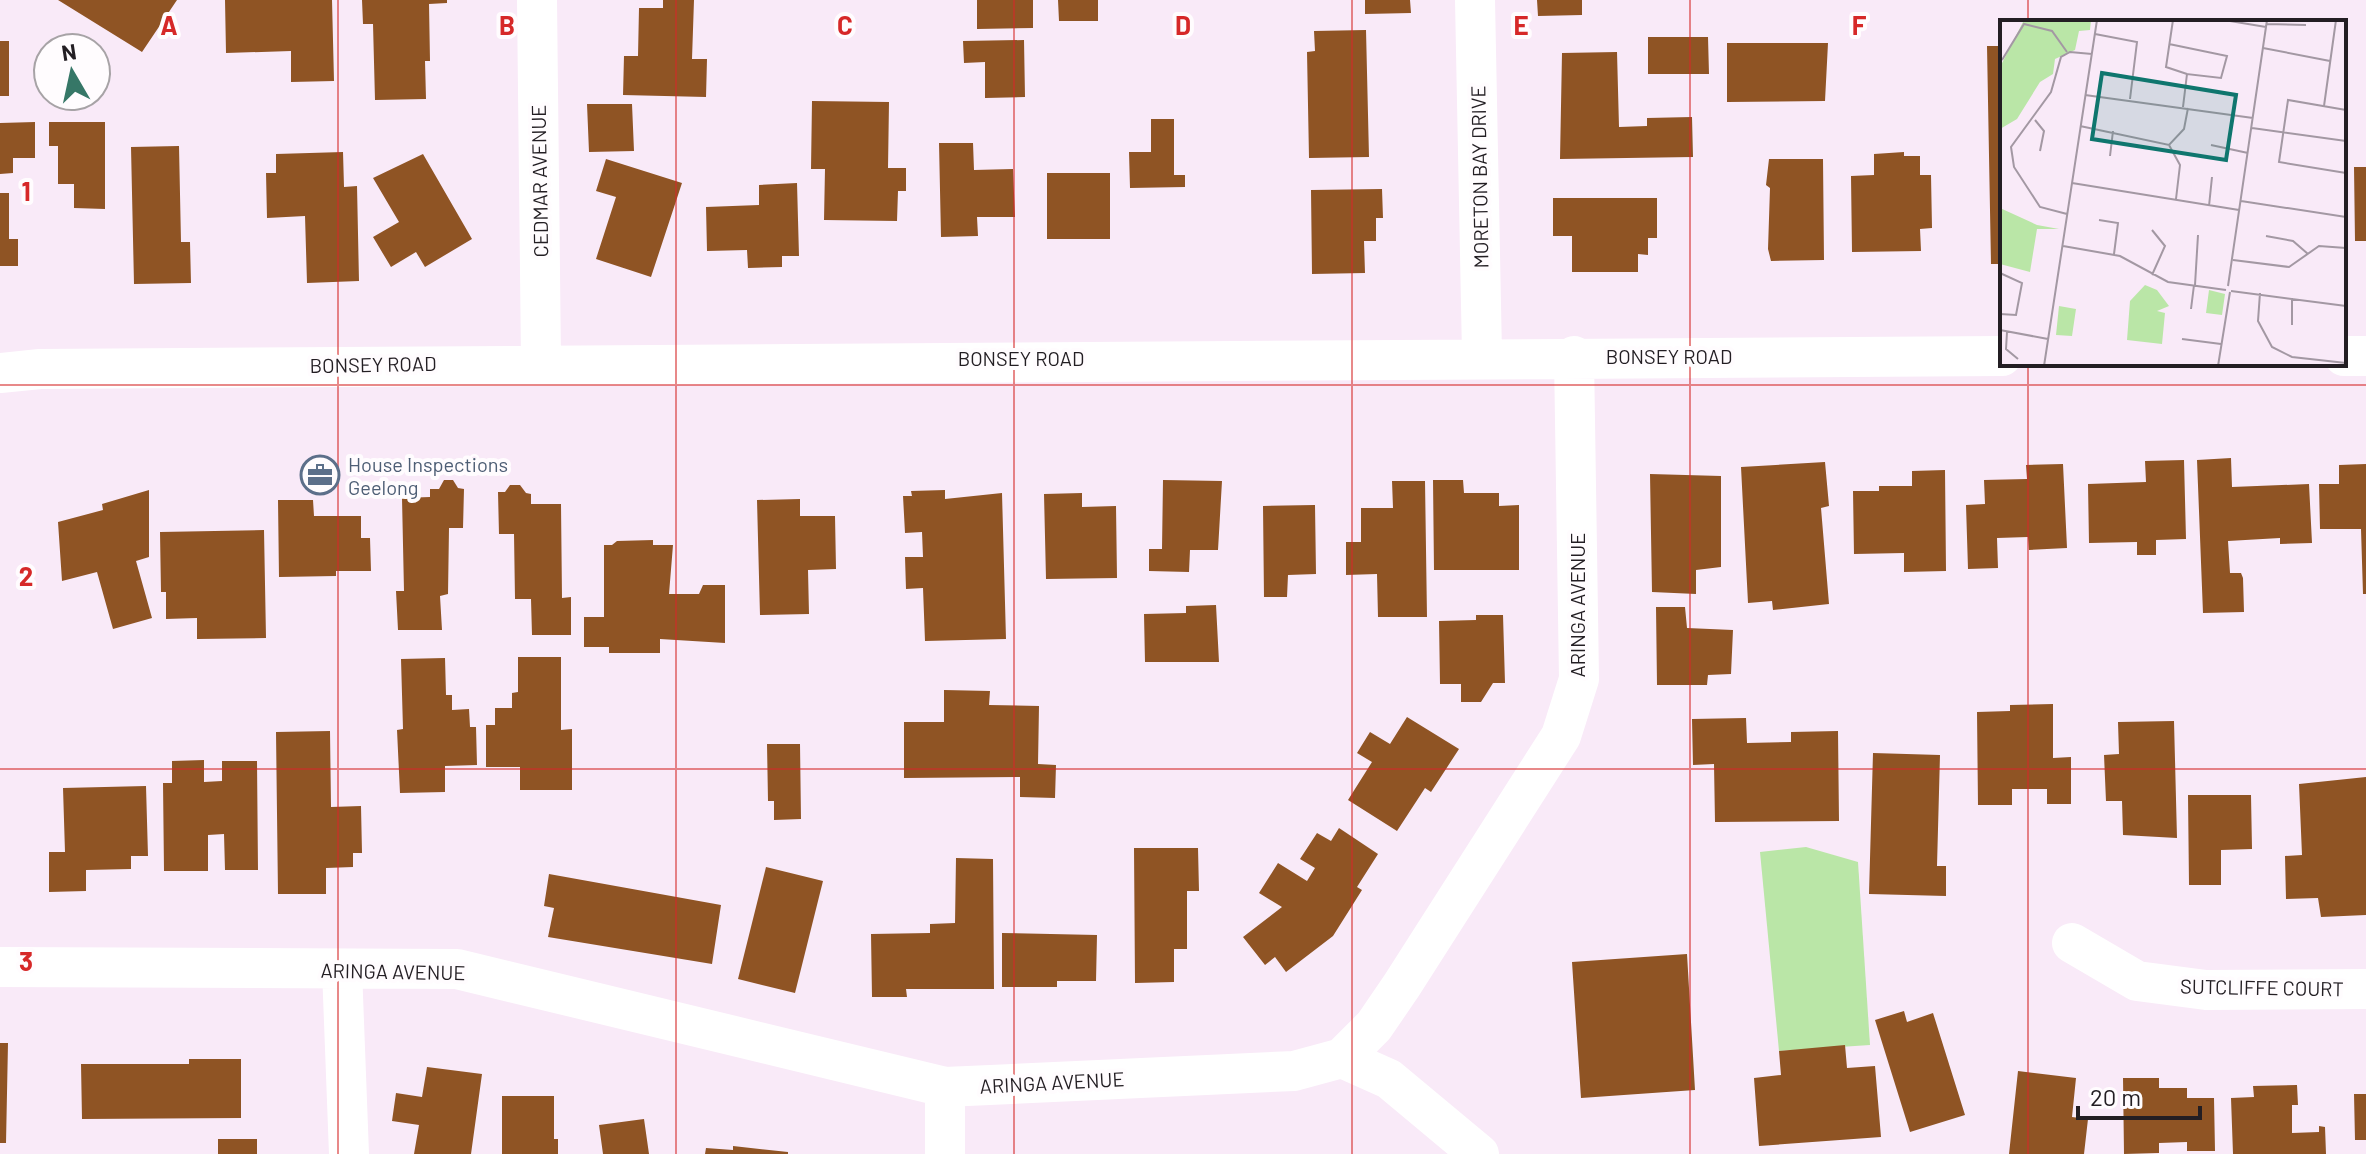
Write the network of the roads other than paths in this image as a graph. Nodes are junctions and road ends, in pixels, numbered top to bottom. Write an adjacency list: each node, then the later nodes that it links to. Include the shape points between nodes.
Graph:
1 (537, 0): 6 (street, CEDMAR AVENUE)
2 (1475, 0): 3 (street, MORETON BAY DRIVE)
3 (1482, 355): 4 (street, BONSEY ROAD); 6 (street, BONSEY ROAD)
4 (1574, 356): 5 (street, BONSEY ROAD); 14 (street, ARINGA AVENUE, via 1579,679 1561,736 1402,985 1374,1026)
5 (2000, 356)
6 (541, 361): 8 (street, BONSEY ROAD)
7 (0, 366): 8 (street, BONSEY ROAD)
8 (40, 369): 9 (street, BONSEY ROAD)
9 (0, 373)
10 (2072, 943): 13 (street, SUTCLIFFE COURT, via 2137,981 2206,990)
11 (0, 967): 12 (street, ARINGA AVENUE)
12 (342, 969): 15 (street, ARINGA AVENUE, via 457,969); 16 (street)
13 (2366, 989)
14 (1342, 1058): 15 (street, ARINGA AVENUE, via 1294,1071); 18 (street, via 1389,1079)
15 (945, 1087): 17 (street)
16 (349, 1154)
17 (945, 1154)
18 (1479, 1154)

